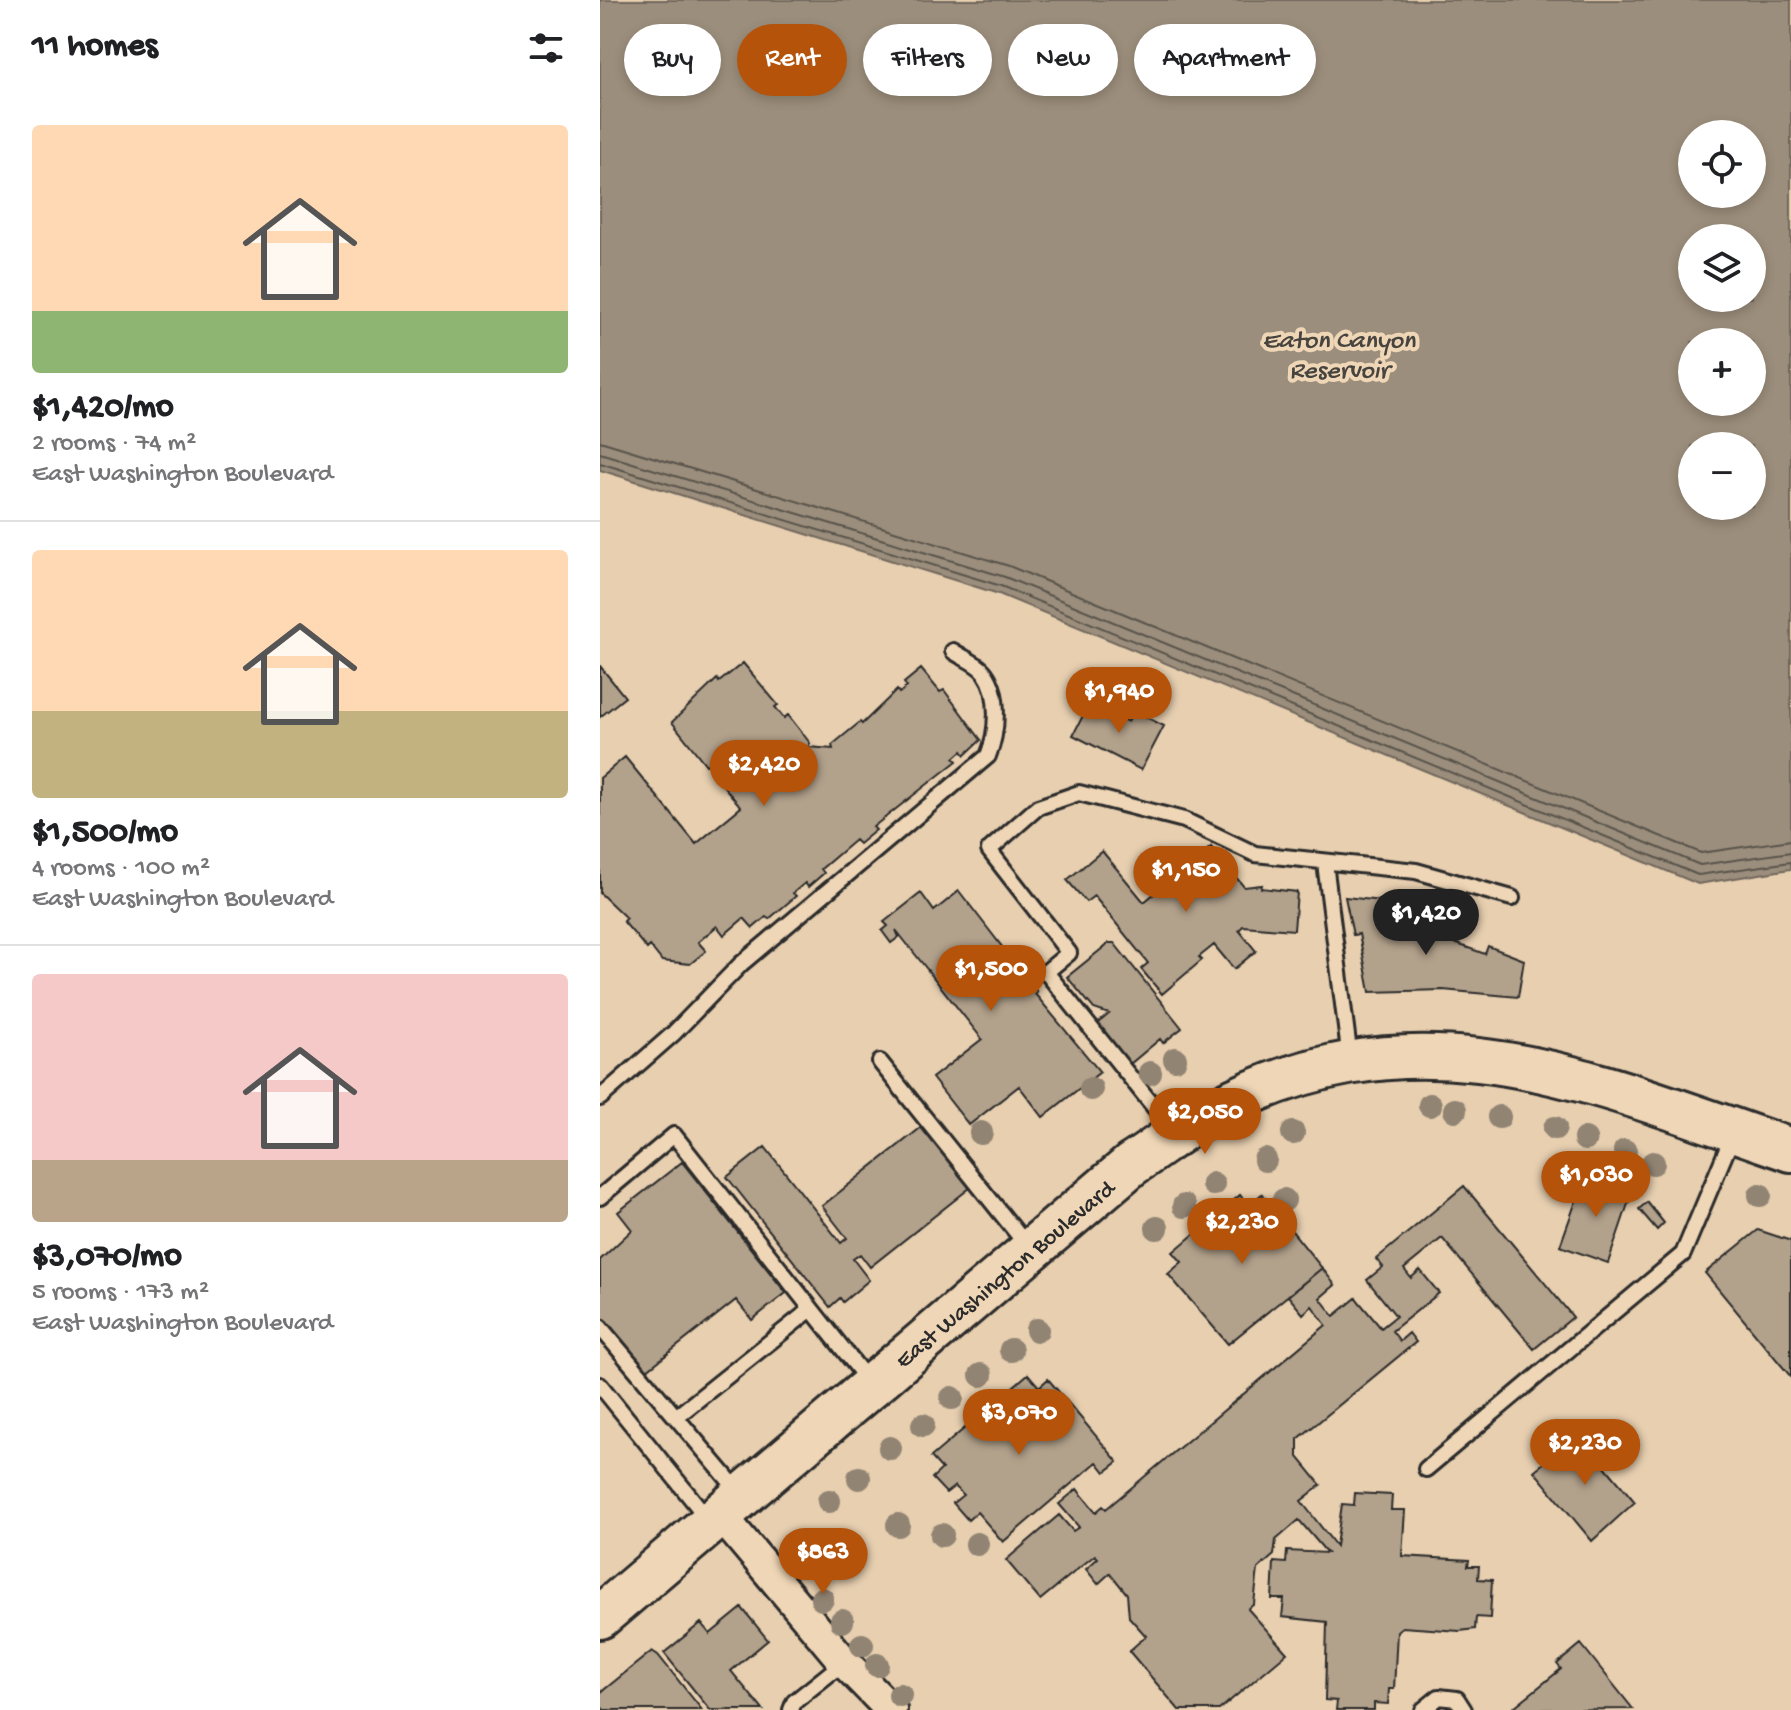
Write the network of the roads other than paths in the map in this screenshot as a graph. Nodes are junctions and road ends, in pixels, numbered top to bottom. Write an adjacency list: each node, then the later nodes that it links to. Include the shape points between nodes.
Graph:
1 (953, 651): 6 (lane, via 985,672 994,691 995,739 988,756 741,964)
2 (1325, 863): 3 (lane, via 1416,871); 5 (lane); 8 (lane, via 1255,854 1184,820 1079,793 1038,807 989,850 1069,953 1046,972)
3 (1512, 898)
4 (880, 1062): 11 (lane)
5 (1350, 1064): 7 (main road, East Washington Boulevard, via 1379,1057 1472,1056 1584,1079); 8 (main road, East Washington Boulevard, via 1302,1074 1217,1109)
6 (600, 1098)
7 (1735, 1130): 9 (main road, East Washington Boulevard); 17 (lane, via 1683,1254)
8 (1177, 1135): 11 (main road, East Washington Boulevard, via 1131,1165)
9 (1791, 1150)
10 (600, 1197): 12 (lane, via 674,1135)
11 (1031, 1250): 15 (main road, East Washington Boulevard)
12 (810, 1310): 15 (lane); 16 (lane)
13 (600, 1327): 16 (lane)
14 (600, 1385): 18 (lane)
15 (872, 1385): 18 (main road, East Washington Boulevard)
16 (676, 1417): 18 (lane)
17 (1426, 1469)
18 (724, 1511): 19 (main road, East Washington Boulevard); 20 (street)
19 (600, 1617)
20 (844, 1662): 21 (lane); 22 (street)
21 (791, 1710)
22 (891, 1710)
23 (1423, 1710): 24 (lane, via 1439,1697 1457,1699)
24 (1464, 1710)

